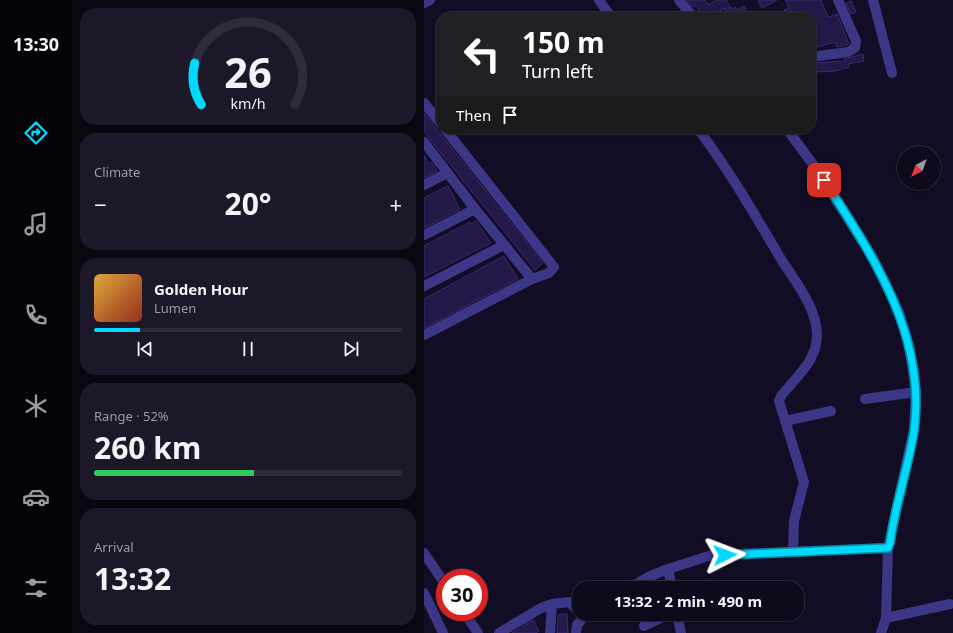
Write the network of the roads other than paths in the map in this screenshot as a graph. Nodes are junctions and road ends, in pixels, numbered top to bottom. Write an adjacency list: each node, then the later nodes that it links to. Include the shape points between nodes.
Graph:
1 (430, 0): 6 (street)
2 (599, 0): 7 (street)
3 (679, 0): 8 (street)
4 (838, 0): 9 (street, via 856,41 855,48 848,52)
5 (873, 0): 10 (street)
6 (424, 4)
7 (607, 12)
8 (689, 12)
9 (816, 56)
10 (892, 73)
11 (424, 103): 12 (street)
12 (436, 118)
13 (449, 134): 22 (street, via 554,264 551,272)
14 (701, 134): 28 (street, via 753,211 800,289 815,320 817,335 813,356 780,398)
15 (790, 134): 25 (street, via 848,217 887,286 906,330)
16 (424, 142): 17 (street)
17 (447, 173): 18 (street); 19 (street)
18 (424, 185)
19 (475, 209): 20 (street); 21 (street)
20 (424, 235)
21 (504, 245): 22 (street); 23 (street)
22 (532, 279): 24 (street)
23 (424, 286)
24 (424, 335)
25 (916, 392): 26 (street); 29 (street, via 913,437)
26 (865, 400)
27 (830, 410): 28 (street)
28 (785, 421): 30 (street, via 804,482 794,520)
29 (888, 548): 30 (street); 40 (street)
30 (793, 552): 32 (street, via 712,555)
31 (424, 553): 33 (street)
32 (668, 569): 34 (street); 35 (street)
33 (436, 571)
34 (641, 581)
35 (671, 581)
36 (424, 593): 47 (street)
37 (552, 604): 38 (street); 46 (street); 49 (street)
38 (572, 604)
39 (950, 604): 40 (street)
40 (886, 618): 52 (street)
41 (470, 621): 48 (street)
42 (579, 621): 50 (street)
43 (654, 621): 45 (street)
44 (678, 621): 51 (street)
45 (644, 626)
46 (548, 632)
47 (443, 633)
48 (478, 633)
49 (499, 633)
50 (576, 633)
51 (681, 633)
52 (881, 633)

